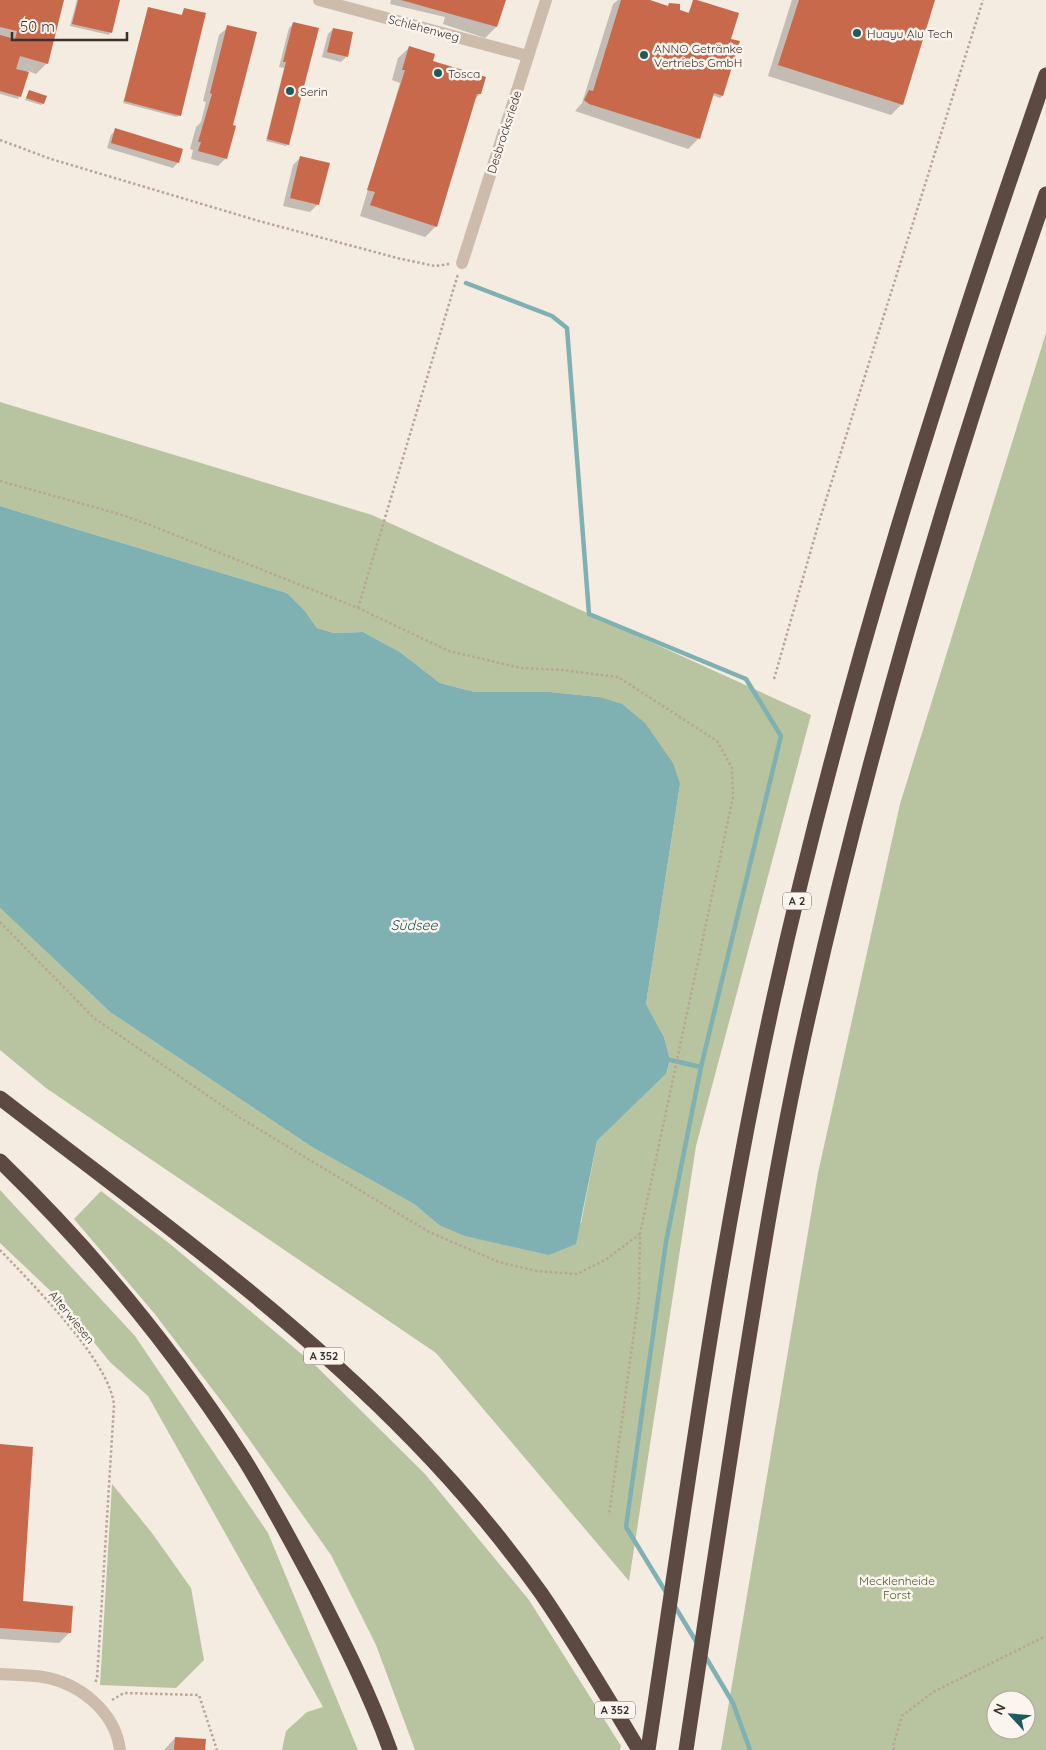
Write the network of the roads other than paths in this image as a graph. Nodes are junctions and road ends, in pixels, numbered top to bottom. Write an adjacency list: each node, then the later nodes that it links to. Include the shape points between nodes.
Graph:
1 (319, 0): 3 (street, Schlehenweg)
2 (546, 0): 3 (street, Desbrocksriede)
3 (528, 56): 6 (street, Desbrocksriede)
4 (1046, 75): 13 (highway, A 2, via 1004,195 895,537 826,782 774,997 729,1222)
5 (1046, 194): 14 (highway, via 932,546 864,786 810,1007 766,1226)
6 (462, 263)
7 (0, 1098): 12 (highway, A 352, via 212,1261 324,1356 413,1441 487,1524 534,1584)
8 (0, 1162): 11 (highway, via 68,1230 131,1303 162,1341 244,1460 291,1540 348,1651)
9 (0, 1674): 10 (street, via 44,1677 76,1687 100,1707 110,1721)
10 (120, 1750)
11 (390, 1750)
12 (639, 1750)
13 (648, 1750)
14 (686, 1750)

